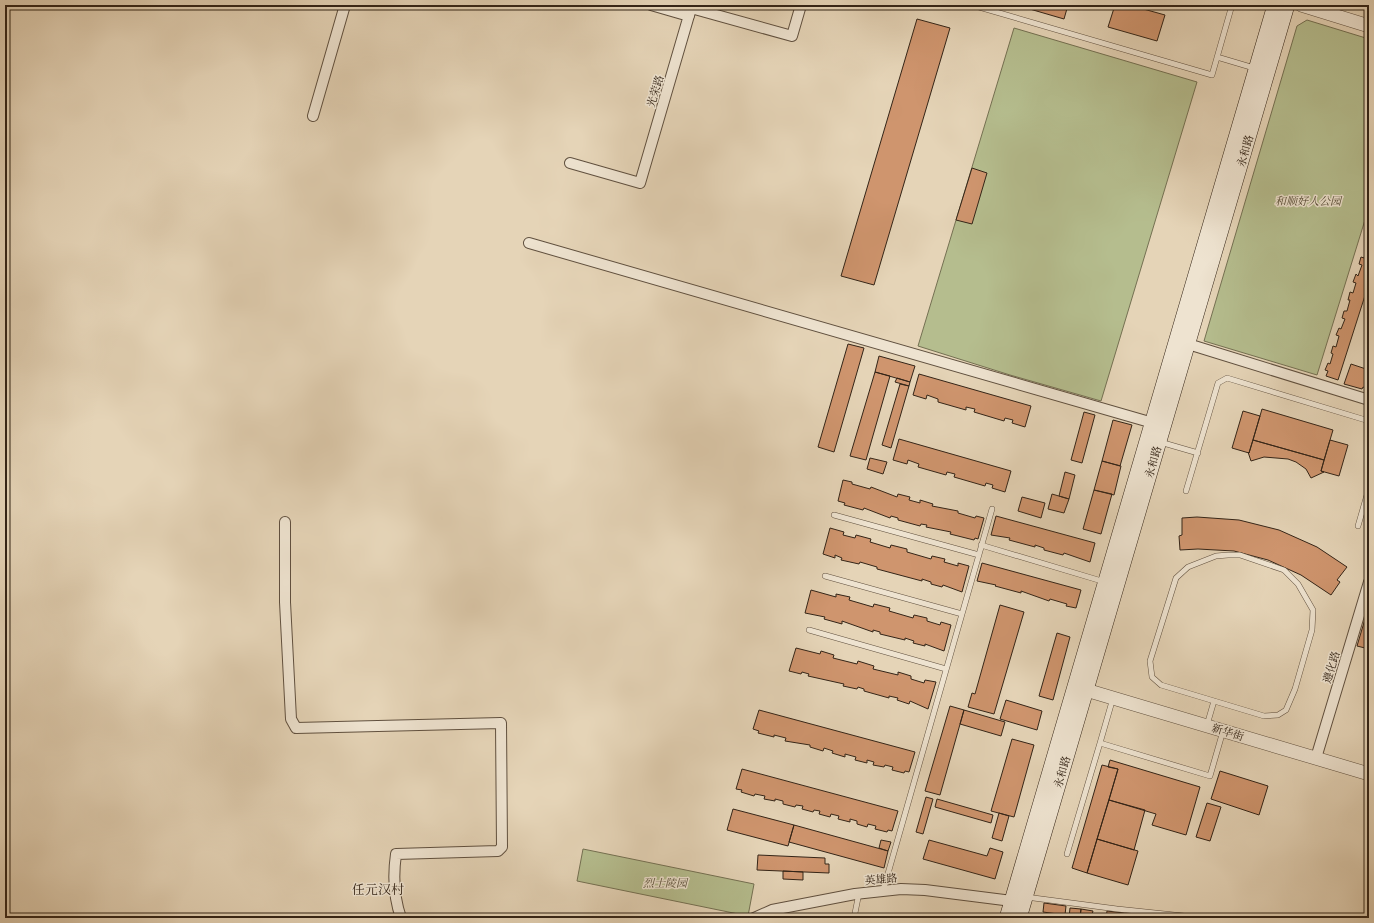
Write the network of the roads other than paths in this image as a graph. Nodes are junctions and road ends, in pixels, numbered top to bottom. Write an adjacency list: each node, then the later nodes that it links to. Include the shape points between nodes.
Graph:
1 (345, 5): 13 (street)
2 (651, 5): 9 (street)
3 (801, 5): 9 (street, via 792,36)
4 (972, 5): 11 (lane, via 1212,75)
5 (1232, 5): 11 (lane)
6 (1275, 5): 12 (main road, 永和路)
7 (1287, 5): 16 (main road, 永和路)
8 (1301, 5): 10 (street)
9 (691, 10): 14 (street, 光荣路, via 640,184)
10 (1369, 26)
11 (1217, 57): 12 (lane)
12 (1257, 69): 19 (main road, 永和路)
13 (313, 116)
14 (570, 163)
15 (529, 243): 19 (street)
16 (1188, 344): 17 (street); 20 (main road, 永和路)
17 (1369, 400)
18 (1369, 421): 21 (lane, via 1227,378 1218,383)
19 (1153, 423): 31 (main road, 永和路)
20 (1159, 442): 21 (lane); 36 (main road, 永和路)
21 (1198, 453): 23 (lane)
22 (1369, 488): 27 (lane)
23 (1186, 491)
24 (992, 509): 28 (lane)
25 (834, 515): 29 (lane)
26 (285, 522): 48 (street, via 285,602 291,719 296,728 501,722 502,847 498,851 396,854 396,906)
27 (1358, 526)
28 (981, 545): 29 (lane); 31 (lane)
29 (978, 555): 33 (lane)
30 (825, 576): 33 (lane)
31 (1106, 582): 47 (main road, 永和路)
32 (1369, 582): 42 (street, 遵化路)
33 (962, 614): 35 (lane)
34 (809, 630): 35 (lane)
35 (946, 669): 45 (lane)
36 (1086, 690): 37 (street, 新华街); 47 (main road, 永和路)
37 (1113, 698): 39 (street, 新华街); 41 (lane)
38 (1214, 701): 38 (lane, via 1264,716 1278,715 1286,710 1295,689 1313,618 1310,602 1298,584 1284,570 1240,555 1228,555 1216,556 1188,567 1176,578 1150,661 1152,677 1161,685); 39 (lane)
39 (1207, 726): 40 (street, 新华街)
40 (1223, 731): 41 (lane, via 1210,776); 42 (street, 新华街)
41 (1100, 743): 44 (lane)
42 (1316, 758): 43 (street, 新华街)
43 (1369, 774)
44 (1067, 854)
45 (883, 891): 46 (street, 英雄路); 47 (street, 英雄路, via 925,890)
46 (859, 893): 49 (street, 英雄路, via 772,910); 50 (lane)
47 (1019, 899): 51 (main road, 永和路); 52 (main road, 永和路); 53 (lane)
48 (401, 918)
49 (754, 918)
50 (854, 918)
51 (1007, 918)
52 (1019, 918)
53 (1203, 918)

